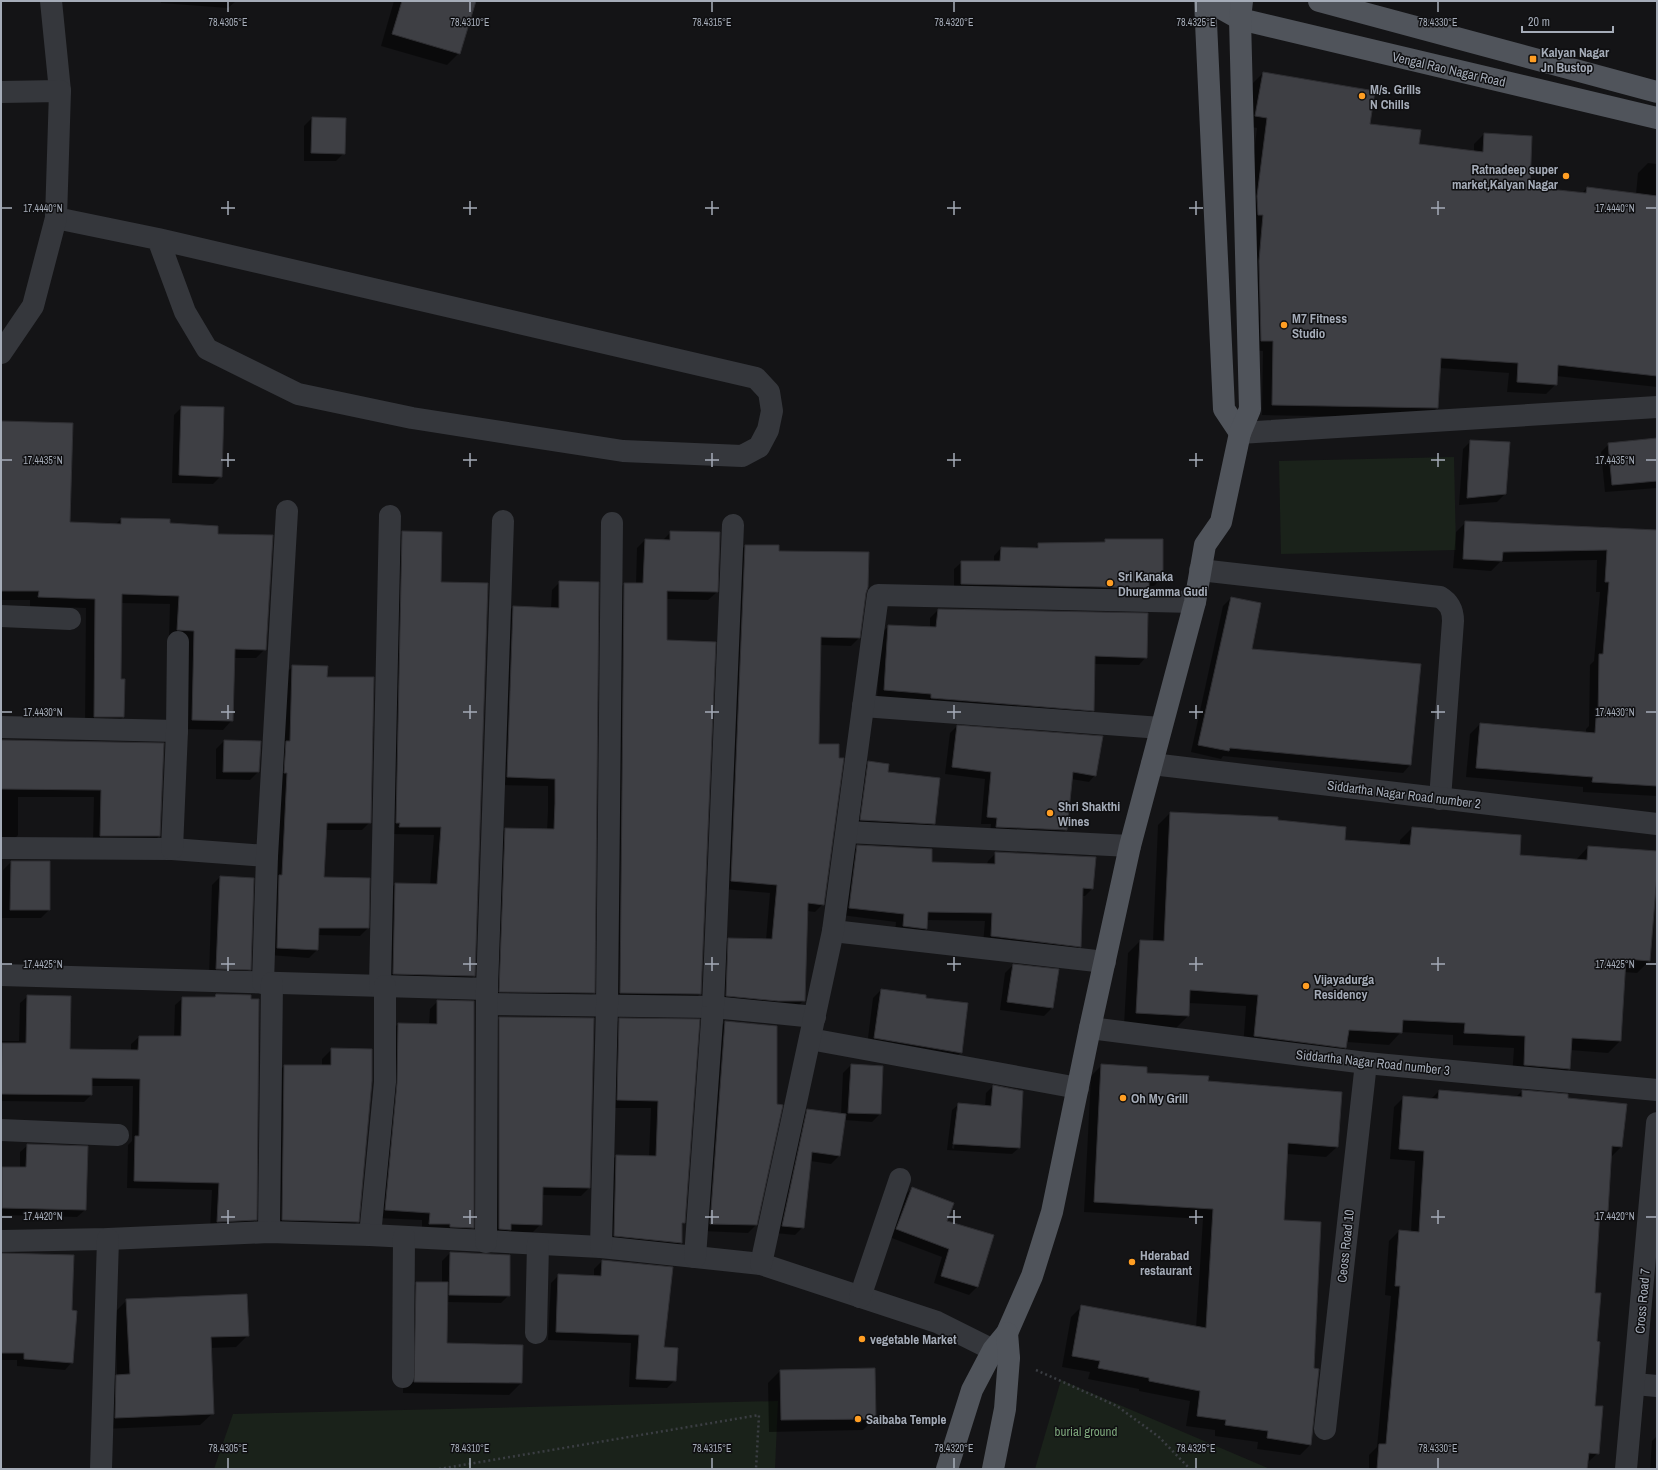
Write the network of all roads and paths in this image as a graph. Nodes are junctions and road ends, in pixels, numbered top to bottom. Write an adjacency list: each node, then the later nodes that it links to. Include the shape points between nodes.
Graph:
1 (1207, 1): 4 (main road, Vengal Rao Nagar Road); 13 (main road, via 1224,409)
2 (1319, 1): 7 (main road)
3 (50, 2): 5 (street)
4 (1241, 10): 8 (main road, Vengal Rao Nagar Road); 13 (main road, via 1250,409)
5 (60, 91): 6 (street); 9 (street)
6 (1, 92)
7 (1657, 92)
8 (1657, 118)
9 (56, 218): 10 (street); 11 (street, via 33,306)
10 (158, 239): 10 (street, via 756,378 769,392 772,411 768,430 759,447 742,456 623,451 412,418 298,394 207,349 185,312)
11 (1, 353)
12 (1657, 407): 13 (street)
13 (1240, 433): 19 (main road, via 1221,522 1205,545)
14 (287, 511): 35 (street)
15 (390, 516): 40 (street)
16 (504, 521): 41 (street)
17 (612, 523): 42 (street)
18 (733, 525): 43 (street)
19 (1200, 570): 20 (main road); 29 (street, via 1440,597 1445,600 1453,611 1453,621)
20 (1195, 602): 24 (street, via 878,595); 26 (main road)
21 (1, 616): 22 (street)
22 (70, 619)
23 (178, 642): 27 (street)
24 (863, 706): 26 (street); 31 (street)
25 (1, 727): 27 (street)
26 (1161, 728): 28 (main road)
27 (177, 732): 34 (street)
28 (1152, 764): 29 (street, Siddartha Nagar Road number 2); 32 (main road)
29 (1440, 799): 30 (street, Siddartha Nagar Road number 2)
30 (1657, 824)
31 (847, 832): 32 (street); 36 (street)
32 (1130, 846): 37 (main road)
33 (1, 848): 34 (street)
34 (172, 850): 35 (street)
35 (267, 856): 39 (street)
36 (833, 931): 37 (street); 44 (street)
37 (1105, 962): 45 (main road)
38 (1, 975): 39 (street)
39 (267, 983): 40 (street); 54 (street)
40 (383, 986): 41 (street); 55 (street, via 385,1082)
41 (487, 996): 42 (street); 59 (street)
42 (607, 1006): 43 (street); 61 (street)
43 (713, 1007): 44 (street); 62 (street)
44 (815, 1017): 46 (street)
45 (1090, 1028): 47 (street, Siddartha Nagar Road number 3); 48 (main road)
46 (810, 1039): 48 (street); 63 (street)
47 (1366, 1063): 49 (street, Siddartha Nagar Road number 3); 70 (street, Ceoss Road 10)
48 (1078, 1088): 66 (main road, via 1052,1212 1032,1276 1007,1332)
49 (1657, 1090)
50 (1657, 1123): 68 (street, Cross Road 7)
51 (1, 1130): 52 (street)
52 (118, 1135)
53 (900, 1179): 64 (street)
54 (269, 1232): 55 (street); 57 (street)
55 (370, 1235): 56 (street)
56 (404, 1237): 59 (street); 67 (street)
57 (108, 1239): 58 (street); 71 (street)
58 (1, 1240)
59 (486, 1242): 60 (street)
60 (538, 1244): 61 (street); 65 (street)
61 (601, 1247): 62 (street)
62 (695, 1257): 63 (street)
63 (761, 1264): 64 (street)
64 (860, 1297): 66 (street, via 937,1322)
65 (536, 1333)
66 (1001, 1354): 74 (main road, via 972,1390); 75 (main road, via 1005,1409); 76 (path, via 1117,1406 1159,1437)
67 (403, 1377)
68 (1635, 1384): 69 (street); 77 (street, Cross Road 7)
69 (1657, 1386)
70 (1325, 1429)
71 (101, 1469)
72 (438, 1469): 73 (path, via 759,1415)
73 (756, 1469)
74 (947, 1469)
75 (993, 1469)
76 (1190, 1469)
77 (1626, 1469)

